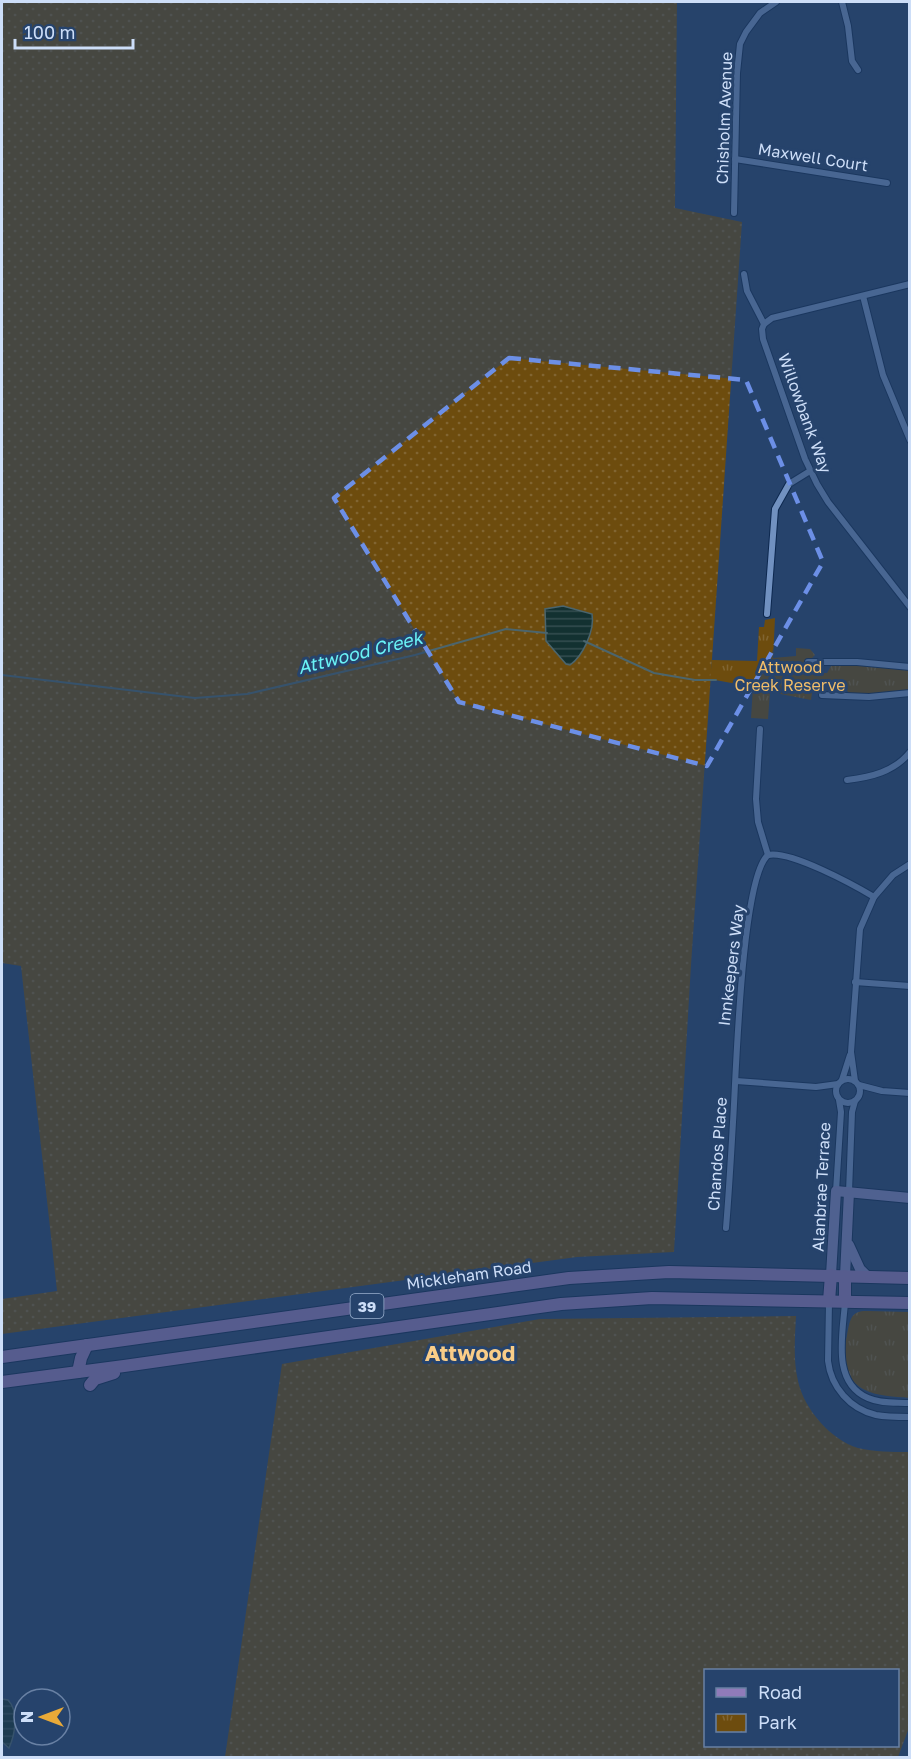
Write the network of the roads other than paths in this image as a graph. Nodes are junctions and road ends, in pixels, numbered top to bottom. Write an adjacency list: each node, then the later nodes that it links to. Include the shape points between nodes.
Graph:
1 (776, 2): 3 (street, Chisholm Avenue)
2 (842, 2): 4 (street, via 852,61)
3 (764, 4): 5 (street, Chisholm Avenue, via 740,44)
4 (858, 70)
5 (735, 159): 6 (street, Maxwell Court); 7 (street, Chisholm Avenue)
6 (887, 183)
7 (734, 213)
8 (744, 274): 11 (street, Willowbank Way, via 747,291)
9 (909, 284): 10 (street)
10 (863, 296): 11 (street, via 772,318); 12 (street, via 883,375)
11 (764, 324): 13 (street, Willowbank Way, via 764,339)
12 (909, 440)
13 (810, 471): 14 (street, Willowbank Way, via 828,502); 15 (street, via 789,484 775,509)
14 (909, 608)
15 (767, 614)
16 (808, 662): 17 (street)
17 (909, 667)
18 (909, 693): 19 (street, via 869,697)
19 (822, 694)
20 (760, 729): 23 (street, via 757,810)
21 (909, 752): 22 (street, via 886,770)
22 (847, 780)
23 (768, 855): 25 (street, via 780,855 824,871); 29 (street, Innkeepers Way, via 761,864 748,922 737,1023)
24 (909, 864): 25 (street)
25 (874, 897): 26 (street, via 860,929)
26 (855, 982): 27 (street); 28 (street)
27 (909, 986)
28 (851, 1052): 30 (street); 31 (street)
29 (736, 1081): 32 (street); 41 (street, Chandos Place)
30 (840, 1082): 31 (street, via 849,1079); 32 (street); 36 (street)
31 (857, 1083): 33 (street); 35 (street)
32 (816, 1087): 36 (street)
33 (882, 1091): 34 (street); 35 (street)
34 (909, 1093)
35 (860, 1095): 37 (street)
36 (838, 1097): 37 (street, via 847,1103); 38 (street, Alanbrae Terrace, via 841,1112)
37 (855, 1101): 39 (street, Alanbrae Terrace)
38 (836, 1191): 39 (street); 43 (street, Alanbrae Terrace)
39 (849, 1192): 40 (street); 42 (street, Alanbrae Terrace)
40 (909, 1198)
41 (726, 1228)
42 (847, 1239): 44 (street, Alanbrae Terrace); 45 (street)
43 (831, 1275): 44 (main road, Mickleham Road / 39); 47 (main road); 50 (main road, Mickleham Road / 39, via 669,1272 569,1278)
44 (845, 1276): 45 (main road, Mickleham Road / 39); 48 (main road)
45 (867, 1276): 46 (main road, Mickleham Road / 39)
46 (909, 1278)
47 (829, 1301): 48 (main road, 39); 52 (main road, 39, via 652,1298 561,1304); 58 (street, via 828,1361 838,1391 856,1407 875,1415)
48 (845, 1301): 49 (main road, 39); 57 (street, via 841,1358 850,1383 867,1398)
49 (909, 1303)
50 (87, 1345): 51 (main road, Mickleham Road / 39); 53 (main road); 54 (main road)
51 (2, 1357)
52 (124, 1366): 53 (main road, 39); 56 (main road)
53 (91, 1370): 54 (main road, 39)
54 (78, 1372): 55 (main road, 39)
55 (2, 1382)
56 (90, 1385)
57 (909, 1403)
58 (909, 1417)

